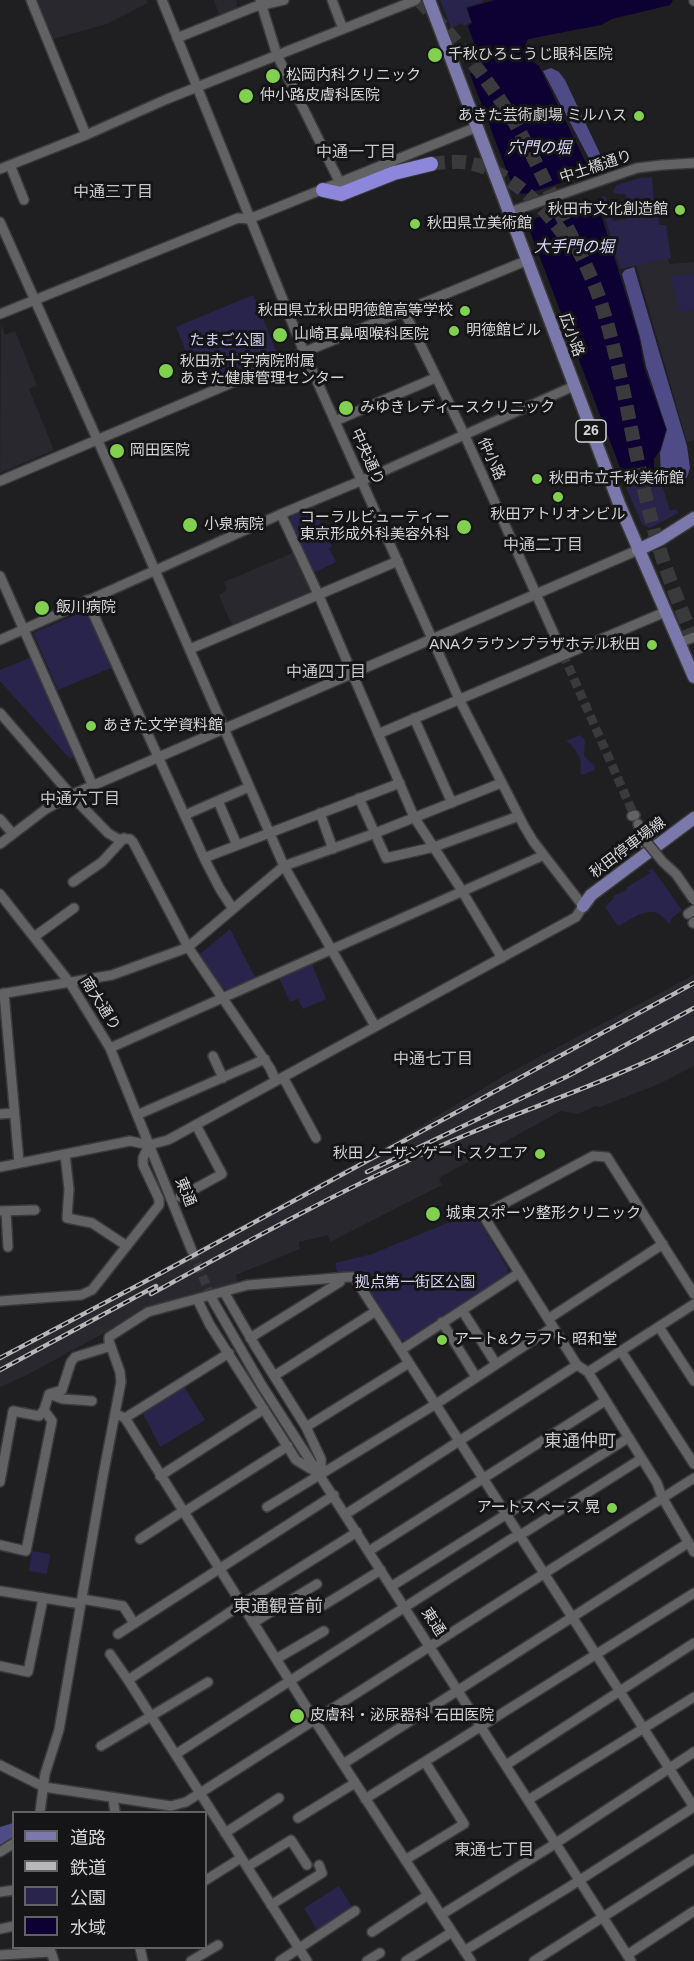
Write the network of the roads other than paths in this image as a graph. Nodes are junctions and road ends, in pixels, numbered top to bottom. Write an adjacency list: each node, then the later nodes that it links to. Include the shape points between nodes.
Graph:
1 (31, 0): 13 (street)
2 (162, 0): 9 (street, 中央通り)
3 (284, 0): 7 (street)
4 (333, 0): 8 (street)
5 (416, 0): 8 (street)
6 (429, 0): 12 (main road, 広小路 / 26)
7 (261, 3): 9 (street); 10 (street)
8 (343, 29): 10 (street)
9 (177, 38): 11 (street, 中央通り)
10 (278, 55): 11 (street); 18 (street)
11 (197, 88): 13 (street); 22 (street, 中央通り)
12 (477, 127): 18 (street); 21 (main road, 広小路 / 26)
13 (86, 135): 16 (street)
14 (694, 163): 21 (street, 中土橋通り, via 637,168)
15 (431, 164): 18 (highway)
16 (10, 165): 17 (street); 20 (street)
17 (0, 169)
18 (342, 188): 19 (highway, via 341,194)
19 (323, 190): 22 (street)
20 (24, 200)
21 (510, 212): 24 (main road, 広小路 / 26)
22 (249, 219): 25 (street, via 238,218); 28 (street, 中央通り)
23 (0, 222): 25 (street)
24 (528, 260): 26 (street); 30 (main road, 広小路 / 26)
25 (35, 300): 27 (street); 33 (street)
26 (404, 311): 28 (street); 29 (street, 仲小路)
27 (0, 314)
28 (304, 352): 31 (street, 中央通り); 33 (street)
29 (435, 378): 31 (street); 32 (street, 仲小路)
30 (574, 386): 32 (street); 38 (main road, 広小路 / 26)
31 (335, 421): 35 (street, 中央通り)
32 (465, 436): 35 (street); 42 (street, 仲小路)
33 (98, 440): 34 (street); 40 (street)
34 (0, 481)
35 (362, 481): 36 (street); 39 (street, 中央通り)
36 (281, 514): 40 (street); 43 (street)
37 (694, 518): 38 (main road)
38 (638, 550): 42 (street); 45 (main road, 広小路 / 26)
39 (398, 561): 43 (street); 49 (street, 中央通り)
40 (154, 572): 44 (street); 51 (street)
41 (0, 576): 46 (street)
42 (535, 595): 49 (street); 52 (street, 仲小路)
43 (319, 596): 51 (street); 53 (street)
44 (87, 600): 46 (street); 60 (street)
45 (665, 612): 50 (main road, 広小路 / 26); 52 (street)
46 (25, 628): 48 (street); 63 (street)
47 (694, 636): 50 (street)
48 (0, 640)
49 (433, 640): 53 (street); 55 (street, 中央通り)
50 (679, 643): 54 (main road, 広小路 / 26)
51 (190, 649): 58 (street)
52 (563, 654): 55 (street)
53 (352, 674): 58 (street); 59 (street)
54 (694, 677)
55 (459, 699): 57 (street); 62 (street, 中央通り)
56 (0, 713): 65 (street)
57 (414, 718): 59 (street); 68 (street)
58 (225, 730): 60 (street); 64 (street)
59 (378, 734): 61 (street)
60 (159, 758): 63 (street); 70 (street)
61 (400, 783): 66 (street); 72 (street)
62 (501, 783): 68 (street); 71 (street, 中央通り)
63 (93, 786): 65 (street)
64 (249, 787): 67 (street); 76 (street)
65 (71, 795): 77 (street); 79 (street, via 108,833)
66 (359, 798): 69 (street); 78 (street)
67 (218, 801): 70 (street); 81 (street)
68 (452, 803): 72 (street)
69 (320, 813): 76 (street); 83 (street)
70 (184, 815): 85 (street)
71 (519, 816): 82 (street); 84 (street, 中央通り)
72 (414, 817): 78 (street); 82 (street)
73 (694, 818): 91 (main road, 秋田停車場線, via 591,895)
74 (0, 819): 77 (street)
75 (636, 820): 90 (street, bridge, via 646,840)
76 (268, 832): 81 (street); 86 (street)
77 (13, 834): 80 (street)
78 (374, 834): 82 (street, via 386,858); 83 (street)
79 (124, 838): 87 (street, via 102,862); 95 (street, via 133,842)
80 (0, 844)
81 (237, 845): 85 (street)
82 (434, 847): 88 (street)
83 (333, 849): 86 (street)
84 (544, 855): 88 (street); 91 (street, 中央通り)
85 (204, 858): 93 (street)
86 (284, 866): 93 (street); 96 (street)
87 (73, 882)
88 (463, 893): 96 (street); 97 (street)
89 (0, 894): 94 (street, 南大通り)
90 (694, 900)
91 (583, 906): 97 (street, via 576,916)
92 (74, 908): 94 (street)
93 (233, 909): 95 (street)
94 (34, 937): 98 (street, 南大通り)
95 (188, 947): 98 (street, via 112,975); 100 (street)
96 (332, 950): 100 (street); 101 (street)
97 (502, 958): 101 (street)
98 (70, 983): 99 (street); 102 (street, 南大通り)
99 (2, 994): 107 (street)
100 (224, 998): 102 (street); 104 (street)
101 (375, 1026): 106 (street)
102 (110, 1048): 109 (street, 南大通り)
103 (213, 1056): 105 (street)
104 (264, 1059): 105 (street); 106 (street)
105 (223, 1078): 109 (street)
106 (279, 1079): 110 (street); 111 (street)
107 (14, 1113): 108 (street); 114 (street)
108 (0, 1114)
109 (137, 1115): 112 (street, 南大通り)
110 (196, 1125): 112 (street); 116 (street, via 222,1174)
111 (316, 1138)
112 (149, 1145): 113 (street, via 130,1141); 120 (street, via 143,1165 159,1205); 122 (street, 東通)
113 (65, 1154): 114 (street); 120 (street, via 67,1218 92,1223)
114 (19, 1163): 115 (street)
115 (0, 1167)
116 (180, 1197)
117 (35, 1210): 118 (street)
118 (3, 1211): 121 (street)
119 (663, 1245): 123 (street, via 607,1157 593,1156 490,1211 486,1220); 126 (street); 134 (street)
120 (127, 1246): 129 (street, via 87,1294)
121 (8, 1247)
122 (192, 1251)
123 (519, 1273): 131 (street); 134 (street)
124 (339, 1278): 125 (street, via 248,1286); 132 (street, via 354,1277); 136 (street, via 340,1282)
125 (224, 1292): 127 (street); 136 (street)
126 (694, 1294)
127 (197, 1299): 137 (street, via 147,1312 110,1336); 140 (street)
128 (212, 1299): 162 (street, 東通)
129 (0, 1301)
130 (694, 1304): 135 (street)
131 (462, 1310): 133 (street); 142 (street)
132 (376, 1311): 138 (street); 145 (street)
133 (442, 1322): 138 (street); 146 (street)
134 (551, 1323): 142 (street); 143 (street)
135 (659, 1327): 139 (street); 147 (street)
136 (250, 1338): 145 (street)
137 (111, 1346): 148 (street, via 75,1357 62,1390); 154 (street, via 121,1382)
138 (401, 1350): 141 (street)
139 (621, 1351): 144 (street); 160 (street)
140 (229, 1353): 152 (street); 154 (street)
141 (409, 1363): 151 (street); 155 (street)
142 (496, 1364): 146 (street)
143 (577, 1365): 144 (street); 157 (street)
144 (588, 1372): 150 (street)
145 (274, 1376): 155 (street)
146 (476, 1377): 151 (street)
147 (694, 1381)
148 (49, 1394): 149 (street); 153 (street)
149 (92, 1401)
150 (605, 1401): 156 (street); 164 (street)
151 (436, 1404): 157 (street); 162 (street)
152 (264, 1409): 158 (street); 161 (street)
153 (44, 1410): 163 (street, via 39,1416 13,1411); 176 (street, via 51,1421 26,1551)
154 (120, 1416): 161 (street); 187 (street, via 103,1476)
155 (306, 1427): 162 (street, via 321,1459)
156 (628, 1438): 159 (street); 171 (street)
157 (460, 1441): 164 (street); 170 (street)
158 (288, 1446): 162 (street, via 296,1460); 169 (street)
159 (641, 1459): 167 (street); 173 (street)
160 (694, 1464)
161 (160, 1476): 169 (street)
162 (321, 1476): 166 (street, 東通); 168 (street)
163 (0, 1478)
164 (484, 1478): 171 (street); 177 (street)
165 (694, 1478): 167 (street)
166 (334, 1495): 170 (street, 東通); 179 (street)
167 (662, 1497): 175 (street); 181 (street)
168 (267, 1508)
169 (183, 1512): 174 (street); 179 (street)
170 (346, 1514): 172 (street, 東通)
171 (507, 1514): 173 (street); 183 (street)
172 (357, 1532): 177 (street, 東通); 188 (street)
173 (520, 1534): 181 (street); 190 (street)
174 (140, 1539)
175 (688, 1543): 178 (street); 191 (street)
176 (0, 1545)
177 (369, 1551): 180 (street, 東通)
178 (694, 1552)
179 (219, 1567): 188 (street); 192 (street)
180 (381, 1570): 183 (street, 東通); 189 (street)
181 (545, 1574): 191 (street); 197 (street)
182 (317, 1584): 193 (street)
183 (392, 1586): 190 (street, 東通)
184 (0, 1591): 186 (street)
185 (694, 1593): 198 (street)
186 (43, 1599): 187 (street); 201 (street, via 28,1672)
187 (81, 1602): 192 (street, via 123,1606); 221 (street, via 59,1730)
188 (242, 1604): 193 (street); 202 (street)
189 (324, 1605)
190 (404, 1607): 197 (street, 東通); 203 (street)
191 (573, 1616): 198 (street); 205 (street)
192 (134, 1623): 195 (street)
193 (253, 1623): 200 (street)
194 (324, 1631): 200 (street)
195 (118, 1634)
196 (694, 1643): 206 (street)
197 (430, 1646): 205 (street, 東通); 209 (street)
198 (597, 1653): 206 (street); 210 (street)
199 (110, 1654): 202 (street)
200 (276, 1659): 203 (street)
201 (0, 1666)
202 (128, 1680): 208 (street)
203 (289, 1680): 209 (street); 214 (street)
204 (208, 1682): 208 (street)
205 (458, 1690): 210 (street, 東通); 216 (street)
206 (621, 1690): 211 (street); 217 (street)
207 (694, 1698): 211 (street)
208 (151, 1717): 212 (street); 214 (street)
209 (315, 1721): 216 (street); 222 (street)
210 (482, 1727): 215 (street); 217 (street, 東通)
211 (644, 1728): 218 (street); 226 (street)
212 (101, 1746)
213 (694, 1752): 218 (street)
214 (176, 1754): 222 (street)
215 (424, 1762): 225 (street); 235 (street, via 464,1824)
216 (343, 1764): 220 (street)
217 (506, 1765): 226 (street, 東通)
218 (669, 1768): 227 (street); 232 (street)
219 (2, 1769): 221 (street)
220 (355, 1783): 225 (street); 230 (street)
221 (44, 1787): 224 (street); 228 (street)
222 (200, 1794): 224 (street, via 171,1806); 231 (street)
223 (279, 1798): 231 (street)
224 (113, 1799): 229 (street)
225 (365, 1799): 235 (street)
226 (528, 1800): 232 (street, 東通)
227 (694, 1807): 240 (street)
228 (40, 1811)
229 (115, 1811)
230 (298, 1818)
231 (225, 1833): 233 (street)
232 (556, 1843): 240 (street, 東通); 245 (street)
233 (241, 1858): 238 (street); 239 (street)
234 (694, 1859): 246 (street)
235 (405, 1860): 241 (street)
236 (307, 1865): 238 (street, via 291,1840)
237 (319, 1865): 242 (street, via 322,1873)
238 (247, 1867): 242 (street)
239 (207, 1879)
240 (580, 1880): 246 (street, 東通); 252 (street)
241 (428, 1895): 245 (street); 247 (street)
242 (271, 1905): 251 (street)
243 (355, 1911): 251 (street)
244 (694, 1911): 255 (street)
245 (441, 1915): 248 (street)
246 (604, 1917): 255 (street, 東通); 263 (street)
247 (372, 1932)
248 (452, 1932): 252 (street); 261 (street)
249 (218, 1945): 257 (street)
250 (23, 1949): 253 (street)
251 (299, 1949): 258 (street); 259 (street)
252 (464, 1951): 262 (street)
253 (0, 1953): 256 (street, via 51,1952)
254 (380, 1953): 260 (street)
255 (629, 1958)
256 (54, 1961)
257 (191, 1961)
258 (280, 1961)
259 (307, 1961)
260 (367, 1961)
261 (406, 1961)
262 (471, 1961)
263 (534, 1961)

